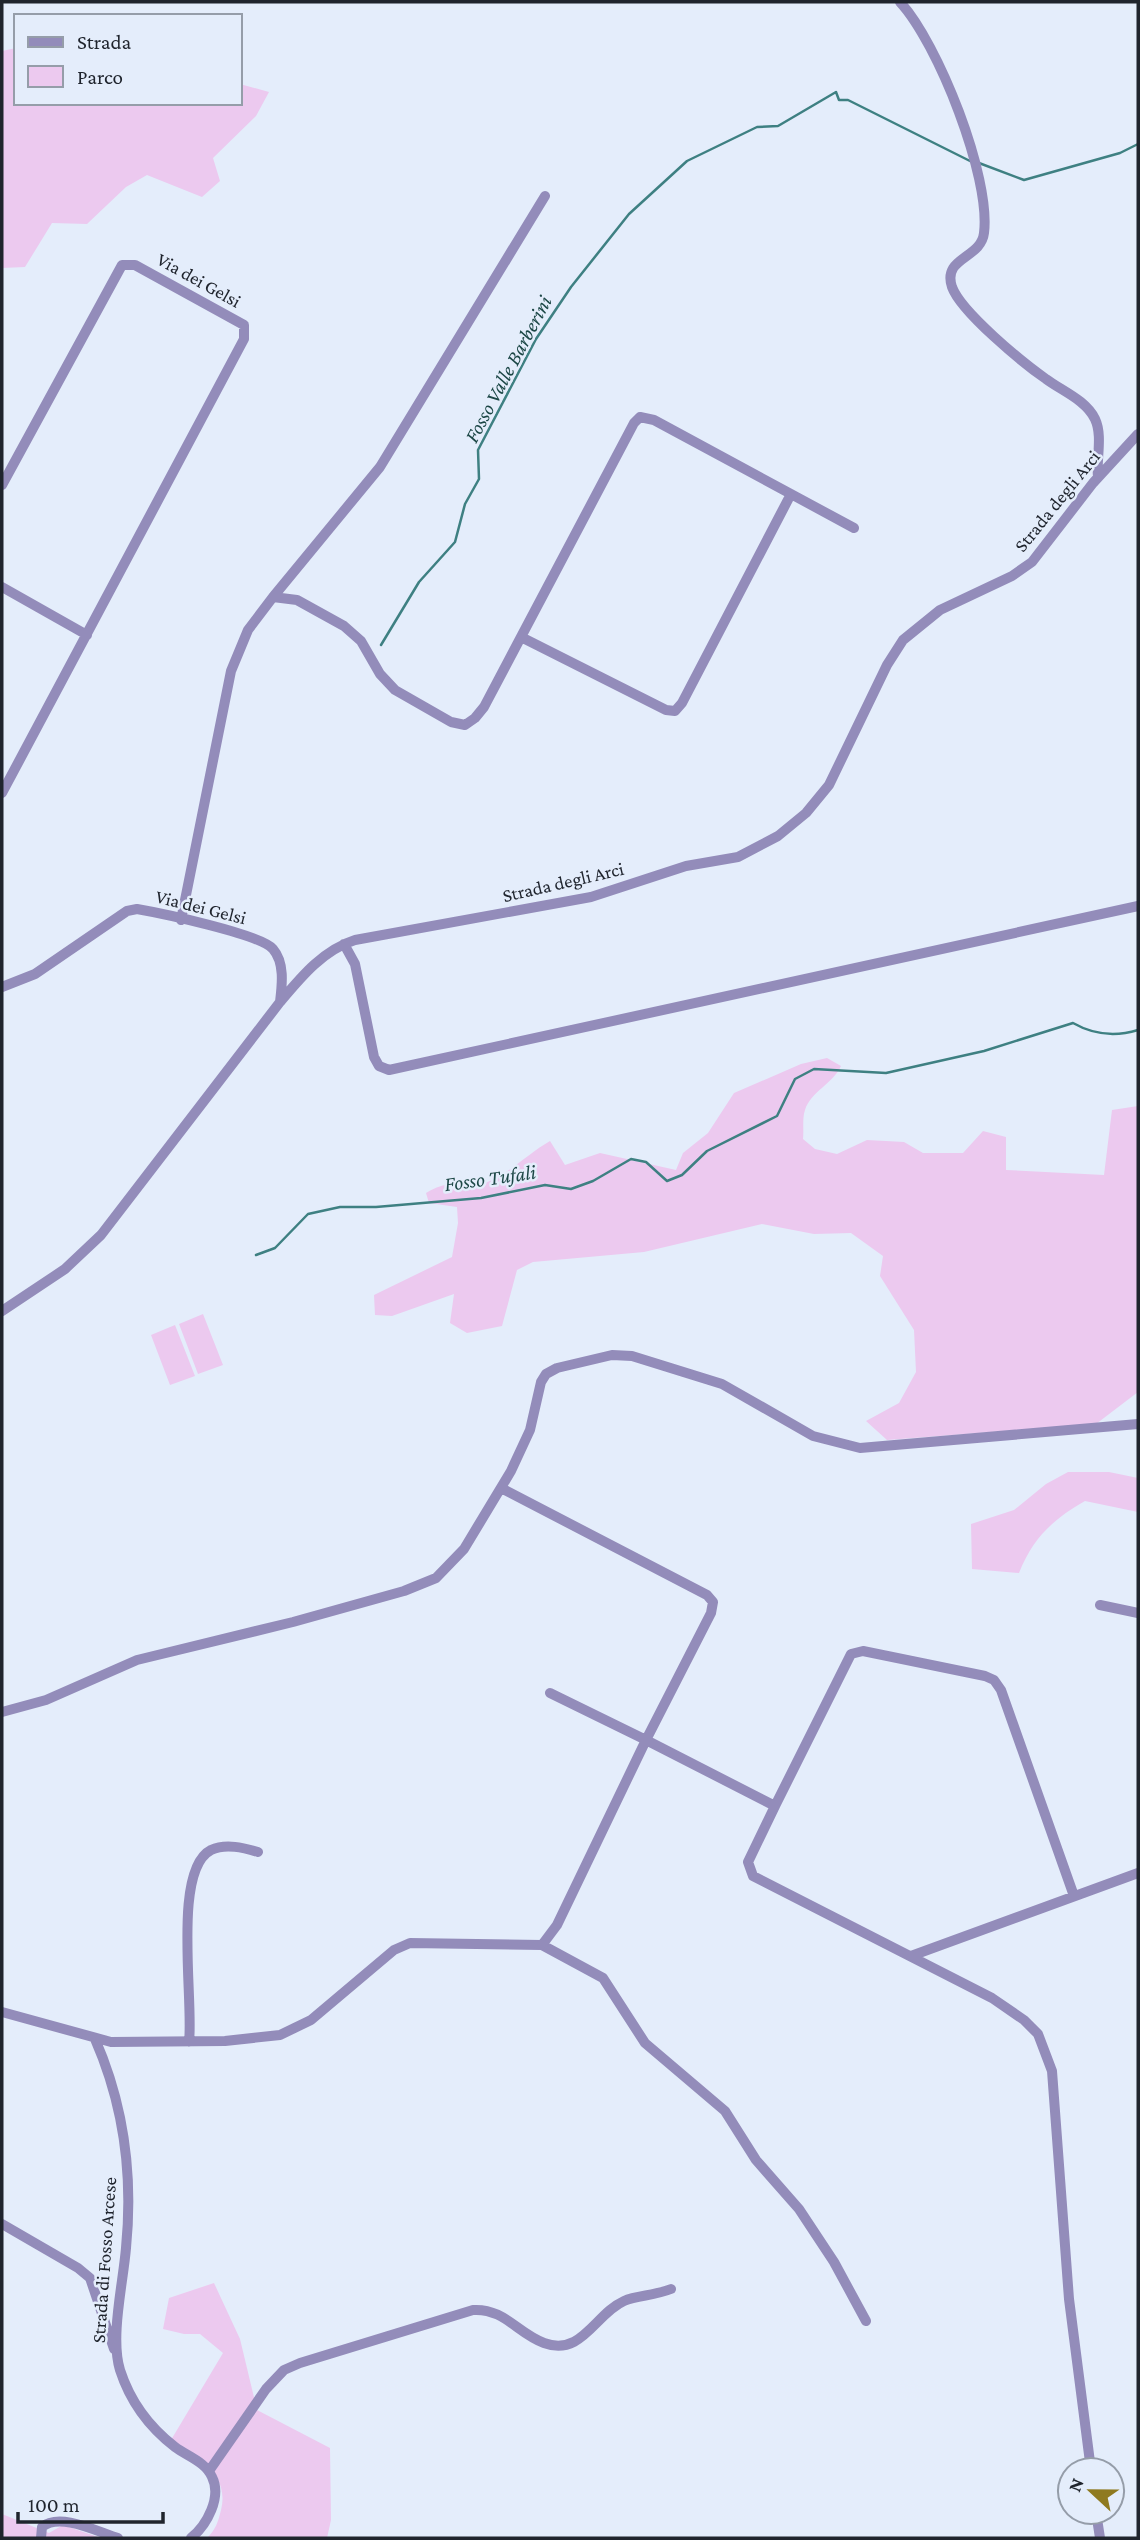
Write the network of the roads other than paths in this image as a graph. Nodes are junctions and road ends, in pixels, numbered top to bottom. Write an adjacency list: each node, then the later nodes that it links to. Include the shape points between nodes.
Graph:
1 (900, 2): 4 (street, via 937,58 976,169 984,234 976,250 954,265 952,287 978,320 1092,414 1098,432)
2 (545, 196): 9 (street, via 384,460)
3 (1138, 434): 4 (street, Strada degli Arci)
4 (1098, 477): 15 (street, Strada degli Arci, via 1027,566 940,610 903,640 829,785 801,818 774,839 738,857 686,866 591,897)
5 (2, 485): 10 (street, Via dei Gelsi, via 122,265 135,265 244,326 244,339)
6 (791, 494): 7 (street); 11 (street, via 674,711); 11 (street, via 654,420 640,417)
7 (854, 528)
8 (2, 587): 10 (street)
9 (273, 597): 11 (street, via 297,600 344,626 362,641 388,684 458,725 468,724 479,714); 14 (street, via 248,630 231,671)
10 (87, 635): 12 (street, Via dei Gelsi)
11 (521, 637)
12 (2, 793)
13 (1138, 906): 15 (street, via 389,1070 379,1066 374,1057 355,964)
14 (181, 920): 16 (street, Via dei Gelsi, via 130,909 35,974); 17 (street, Via dei Gelsi, via 267,944 280,965)
15 (344, 944): 17 (street, Strada degli Arci, via 309,969)
16 (2, 987)
17 (281, 1002): 18 (street, Strada degli Arci, via 101,1235 65,1269)
18 (2, 1311)
19 (1138, 1424): 20 (street, via 883,1448 846,1447 808,1433 722,1384 620,1354 546,1374 527,1438)
20 (501, 1488): 24 (street, via 453,1563 428,1583 137,1660 46,1700); 25 (street, via 712,1600 711,1613)
21 (1100, 1605): 22 (street)
22 (1138, 1613)
23 (550, 1693): 25 (street)
24 (2, 1712)
25 (646, 1740): 26 (street); 30 (street, via 555,1928)
26 (775, 1806): 29 (street, via 853,1652 985,1675 1001,1689); 31 (street, via 748,1862 751,1874)
27 (258, 1852): 34 (street, via 219,1847 205,1854 195,1868 189,1915)
28 (1138, 1872): 29 (street)
29 (1074, 1896): 31 (street)
30 (541, 1945): 34 (street, via 410,1943 394,1950 297,2029 242,2040); 37 (street, via 606,1980 645,2043 725,2111 756,2161 799,2209)
31 (911, 1956): 39 (street, via 1010,2010 1030,2024 1045,2047 1055,2088 1069,2299)
32 (2, 2012): 33 (street)
33 (95, 2039): 34 (street); 38 (street, Strada di Fosso Arcese, via 111,2081 128,2179)
34 (189, 2042)
35 (2, 2224): 38 (street, via 88,2275)
36 (671, 2289): 40 (street, via 623,2301 569,2345 545,2343 498,2314 473,2310 295,2364 266,2389)
37 (866, 2321)
38 (116, 2355): 40 (street, Strada di Fosso Arcese, via 127,2388 145,2417 169,2442)
39 (1089, 2456)
40 (209, 2471): 43 (street, via 215,2488 213,2503 205,2523)
41 (41, 2538): 42 (street, via 42,2527 53,2522)
42 (118, 2538)
43 (191, 2538)

